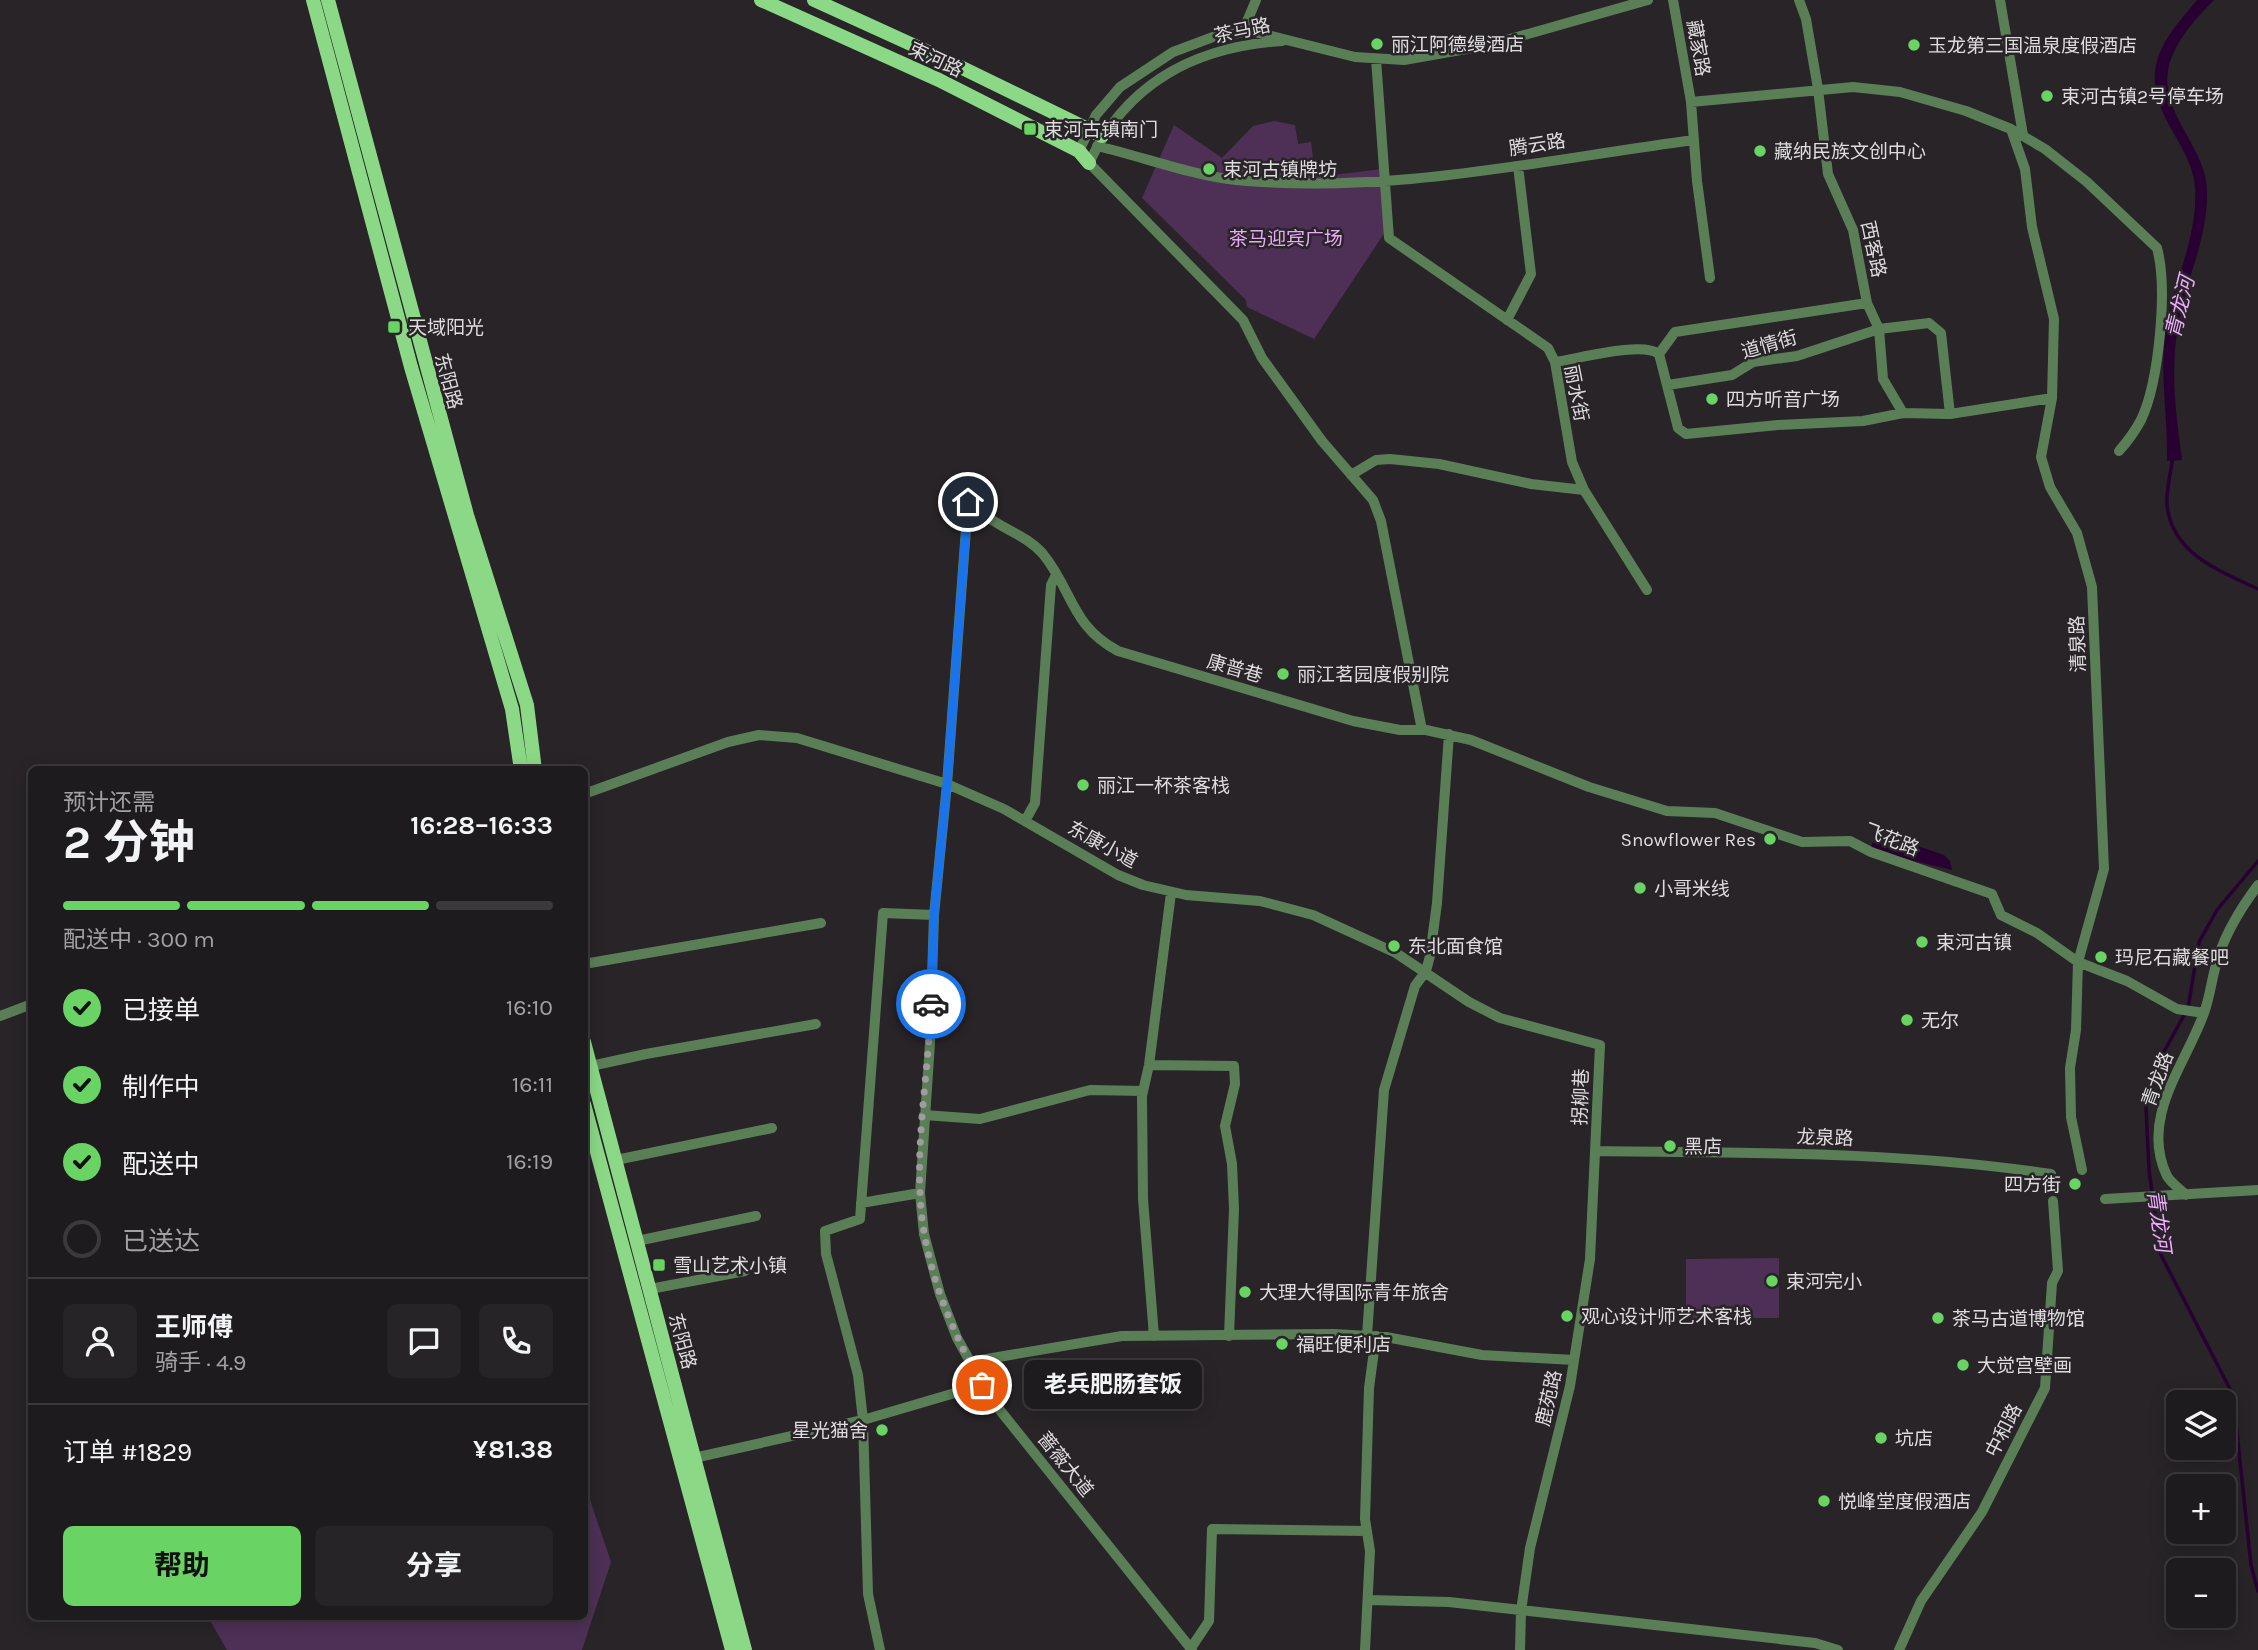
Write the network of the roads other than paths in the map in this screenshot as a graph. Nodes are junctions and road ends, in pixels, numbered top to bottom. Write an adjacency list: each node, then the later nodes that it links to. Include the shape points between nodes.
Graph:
1 (313, 0): 41 (main road, 东阳路, via 411,367 512,709)
2 (328, 0): 42 (main road, 东阳路, via 467,515 527,705)
3 (761, 0): 19 (main road, 束河路, via 939,80)
4 (814, 0): 17 (main road, 束河路, via 948,61)
5 (1256, 0): 10 (street)
6 (1648, 0): 12 (street, via 1489,45 1422,58)
7 (1673, 0): 14 (street, 藏家路)
8 (1799, 0): 13 (street, 西客路)
9 (2000, 0): 16 (street)
10 (1243, 31): 11 (street, 茶马路); 17 (street, 茶马路, via 1194,43 1143,70 1104,104)
11 (1282, 41): 12 (street); 17 (street, 茶马路, via 1217,52 1167,73 1131,99)
12 (1376, 59): 22 (street)
13 (1818, 89): 14 (street); 15 (street, via 1900,92); 24 (street, 西客路, via 1828,174 1853,230)
14 (1692, 102): 18 (street, 藏家路)
15 (2011, 129): 16 (street); 30 (street, 清泉路, via 2025,169 2032,227 2054,319)
16 (2023, 135): 33 (street, via 2067,165 2157,248 2163,288 2150,391 2141,419)
17 (1095, 138): 19 (street, 茶马路); 20 (street, 茶马路); 22 (street, 腾云路, via 1233,180 1325,186)
18 (1694, 140): 21 (street, 腾云路); 23 (street, 藏家路)
19 (1079, 151): 20 (main road, 束河路)
20 (1089, 163): 34 (street, via 1243,320 1262,358)
21 (1518, 166): 22 (street, 腾云路); 25 (street, via 1531,274)
22 (1385, 182): 25 (street, 丽水街, via 1389,238)
23 (1710, 278)
24 (1867, 303): 26 (street, 西客路); 27 (street, via 1675,332)
25 (1507, 320): 28 (street, 丽水街, via 1548,348)
26 (1879, 329): 29 (street, 道情街, via 1797,356 1753,362 1732,375); 31 (street, 西客路, via 1883,379); 32 (street, 道情街, via 1924,322 1937,327 1948,373)
27 (1660, 354): 28 (street, via 1645,348); 29 (street)
28 (1555, 362): 35 (street, 丽水街, via 1572,462)
29 (1668, 384): 31 (street, via 1678,428 1686,434)
30 (2052, 398): 32 (street); 51 (street, 清泉路, via 2041,457 2050,487 2077,533 2092,587 2104,869)
31 (1903, 414): 32 (street)
32 (1951, 414)
33 (2119, 451)
34 (1351, 475): 35 (street, via 1376,460 1390,459); 39 (street, via 1373,500 1381,521)
35 (1584, 489): 38 (street, 丽水街)
36 (968, 507): 37 (street, 康普巷, via 1032,543); 43 (street, 蔷薇大道)
37 (1056, 575): 39 (street, 康普巷, via 1082,623 1118,651 1353,722); 46 (street, via 1051,585 1035,803)
38 (1647, 590)
39 (1422, 730): 40 (street, 康普巷)
40 (1449, 734): 45 (street, 康普巷); 53 (street, via 1437,903)
41 (520, 766)
42 (535, 766)
43 (947, 784): 44 (street, 东康小道, via 797,738 769,735 728,742); 46 (street, 东康小道); 49 (street, 蔷薇大道)
44 (588, 793)
45 (1667, 811): 51 (street, 飞花路, via 1715,813 1802,842 1850,841 1992,894 2001,915)
46 (1025, 821): 48 (street, 东康小道, via 1118,875)
47 (2258, 885): 55 (street, 青龙路, via 2219,955)
48 (1171, 893): 53 (street, 东康小道, via 1297,909 1372,941); 60 (street)
49 (934, 915): 63 (street, 蔷薇大道); 75 (street, via 883,913)
50 (821, 923): 52 (street)
51 (2078, 962): 55 (street, 飞花路, via 2127,981 2177,1009); 68 (street, 清泉路, via 2070,1068 2071,1117)
52 (588, 963)
53 (1426, 971): 58 (street, 东康小道, via 1500,1018); 82 (street, via 1415,986 1384,1090)
54 (28, 1006): 56 (street)
55 (2200, 1013): 72 (street, 青龙路, via 2171,1083 2161,1121 2168,1177)
56 (0, 1016)
57 (816, 1024): 61 (street)
58 (1600, 1045): 66 (street, 拐柳巷)
59 (588, 1056): 61 (main road, 东阳路)
60 (1149, 1065): 62 (street); 81 (street, via 1234,1066 1236,1084 1225,1126 1234,1209)
61 (591, 1066): 67 (main road, 东阳路)
62 (1143, 1091): 63 (street, via 1090,1090 979,1119); 80 (street, via 1143,1199)
63 (924, 1115): 71 (street, 蔷薇大道)
64 (588, 1119): 92 (main road, 东阳路)
65 (772, 1128): 67 (street)
66 (1596, 1151): 69 (street, 龙泉路, via 1854,1155 1979,1163); 83 (street, 鹿苑路, via 1590,1259)
67 (616, 1160): 77 (main road, 东阳路)
68 (2082, 1170)
69 (2051, 1174)
70 (2258, 1190): 72 (street)
71 (920, 1193): 75 (street); 84 (street, 蔷薇大道, via 934,1275)
72 (2181, 1195): 73 (street)
73 (2105, 1199)
74 (2053, 1201): 98 (street, 中和路, via 2058,1271 2052,1283 2045,1388 1982,1512 1922,1601)
75 (861, 1203): 86 (street, via 860,1219 825,1231 826,1254 858,1375)
76 (756, 1216): 77 (street)
77 (637, 1241): 79 (main road, 东阳路)
78 (745, 1271): 79 (street)
79 (650, 1289): 87 (main road, 东阳路)
80 (1154, 1336): 81 (street); 84 (street, via 1122,1336)
81 (1229, 1336): 82 (street)
82 (1371, 1336): 83 (street, via 1482,1355); 88 (street)
83 (1574, 1360): 90 (street, 鹿苑路, via 1530,1548)
84 (969, 1362): 85 (street, 蔷薇大道)
85 (982, 1385): 86 (street); 91 (street, 蔷薇大道)
86 (863, 1420): 87 (street); 94 (street, via 869,1594)
87 (694, 1458): 93 (main road, 东阳路)
88 (1367, 1531): 89 (street); 91 (street, via 1212,1529 1209,1621)
89 (1368, 1600): 90 (street, via 1449,1602); 95 (street)
90 (1521, 1611): 96 (street, 鹿苑路); 97 (street, via 1815,1643)
91 (1192, 1649)
92 (732, 1650)
93 (745, 1650)
94 (880, 1650)
95 (1365, 1650)
96 (1520, 1650)
97 (1838, 1650)
98 (1899, 1650)

